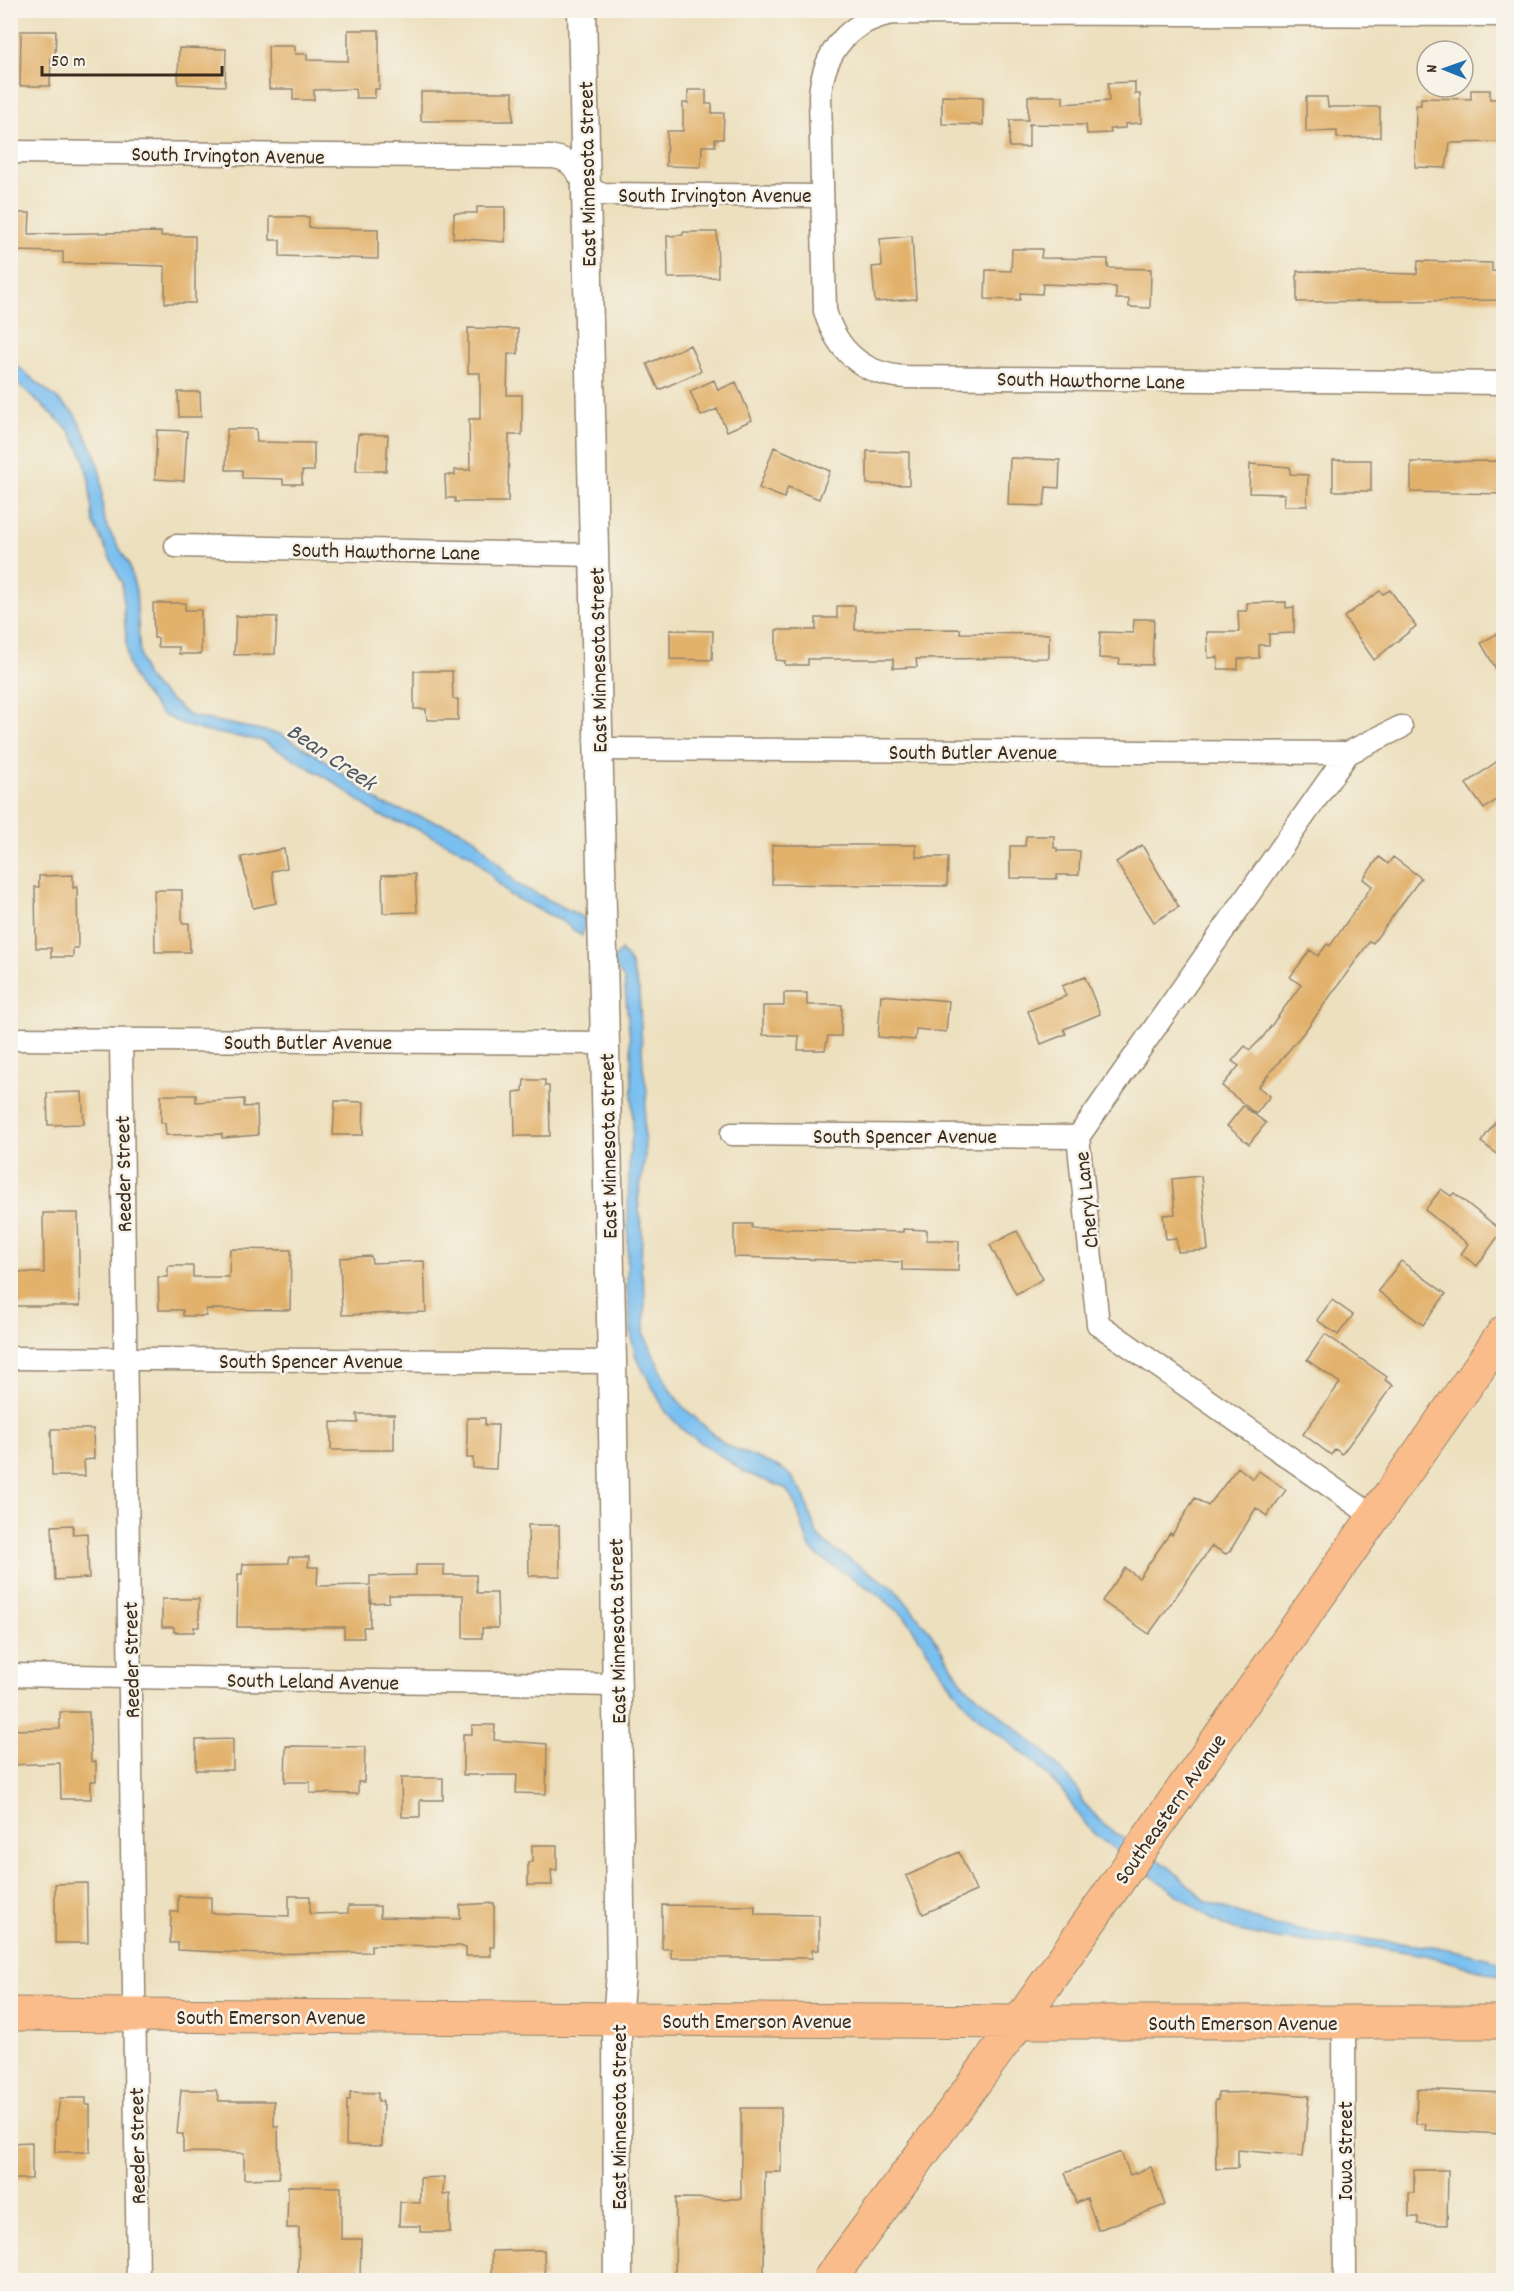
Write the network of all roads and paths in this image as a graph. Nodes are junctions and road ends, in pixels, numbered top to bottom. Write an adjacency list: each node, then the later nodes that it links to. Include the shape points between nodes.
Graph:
1 (582, 10): 4 (street, East Minnesota Street)
2 (1503, 15): 5 (street, South Irvington Avenue, via 882,15 844,36 823,74)
3 (10, 152): 4 (street, South Irvington Avenue, via 554,157 572,164)
4 (586, 186): 5 (street, South Irvington Avenue, via 609,195); 8 (street, East Minnesota Street)
5 (821, 196): 6 (street, South Hawthorne Lane, via 824,300 832,333 854,358 885,374)
6 (1503, 383)
7 (176, 546): 8 (street, South Hawthorne Lane)
8 (595, 555): 10 (street, East Minnesota Street)
9 (1401, 726): 11 (street)
10 (598, 749): 11 (street, South Butler Avenue); 14 (street, East Minnesota Street)
11 (1348, 753): 16 (street, Cheryl Lane)
12 (10, 1039): 13 (street, South Butler Avenue)
13 (121, 1040): 14 (street, South Butler Avenue); 19 (street, Reeder Street)
14 (605, 1043): 20 (street, East Minnesota Street)
15 (732, 1134): 16 (street, South Spencer Avenue)
16 (1078, 1137): 21 (street, Cheryl Lane, via 1098,1324)
17 (1503, 1332): 21 (main road, Southeastern Avenue)
18 (10, 1358): 19 (street, South Spencer Avenue)
19 (124, 1358): 20 (street, South Spencer Avenue); 23 (street, Reeder Street)
20 (612, 1362): 24 (street, East Minnesota Street)
21 (1373, 1516): 28 (main road, Southeastern Avenue)
22 (10, 1675): 23 (street, South Leland Avenue)
23 (130, 1676): 24 (street, South Leland Avenue); 26 (street, Reeder Street)
24 (616, 1685): 27 (street, East Minnesota Street, via 621,1972)
25 (10, 2014): 26 (main road, South Emerson Avenue)
26 (135, 2015): 27 (main road, South Emerson Avenue); 31 (street, Reeder Street)
27 (617, 2019): 28 (main road, South Emerson Avenue); 32 (street, East Minnesota Street)
28 (1019, 2022): 29 (main road, South Emerson Avenue); 33 (main road, Southeastern Avenue)
29 (1344, 2022): 30 (main road, South Emerson Avenue); 34 (street, Iowa Street)
30 (1503, 2022)
31 (138, 2280)
32 (618, 2280)
33 (829, 2280)
34 (1345, 2280)

